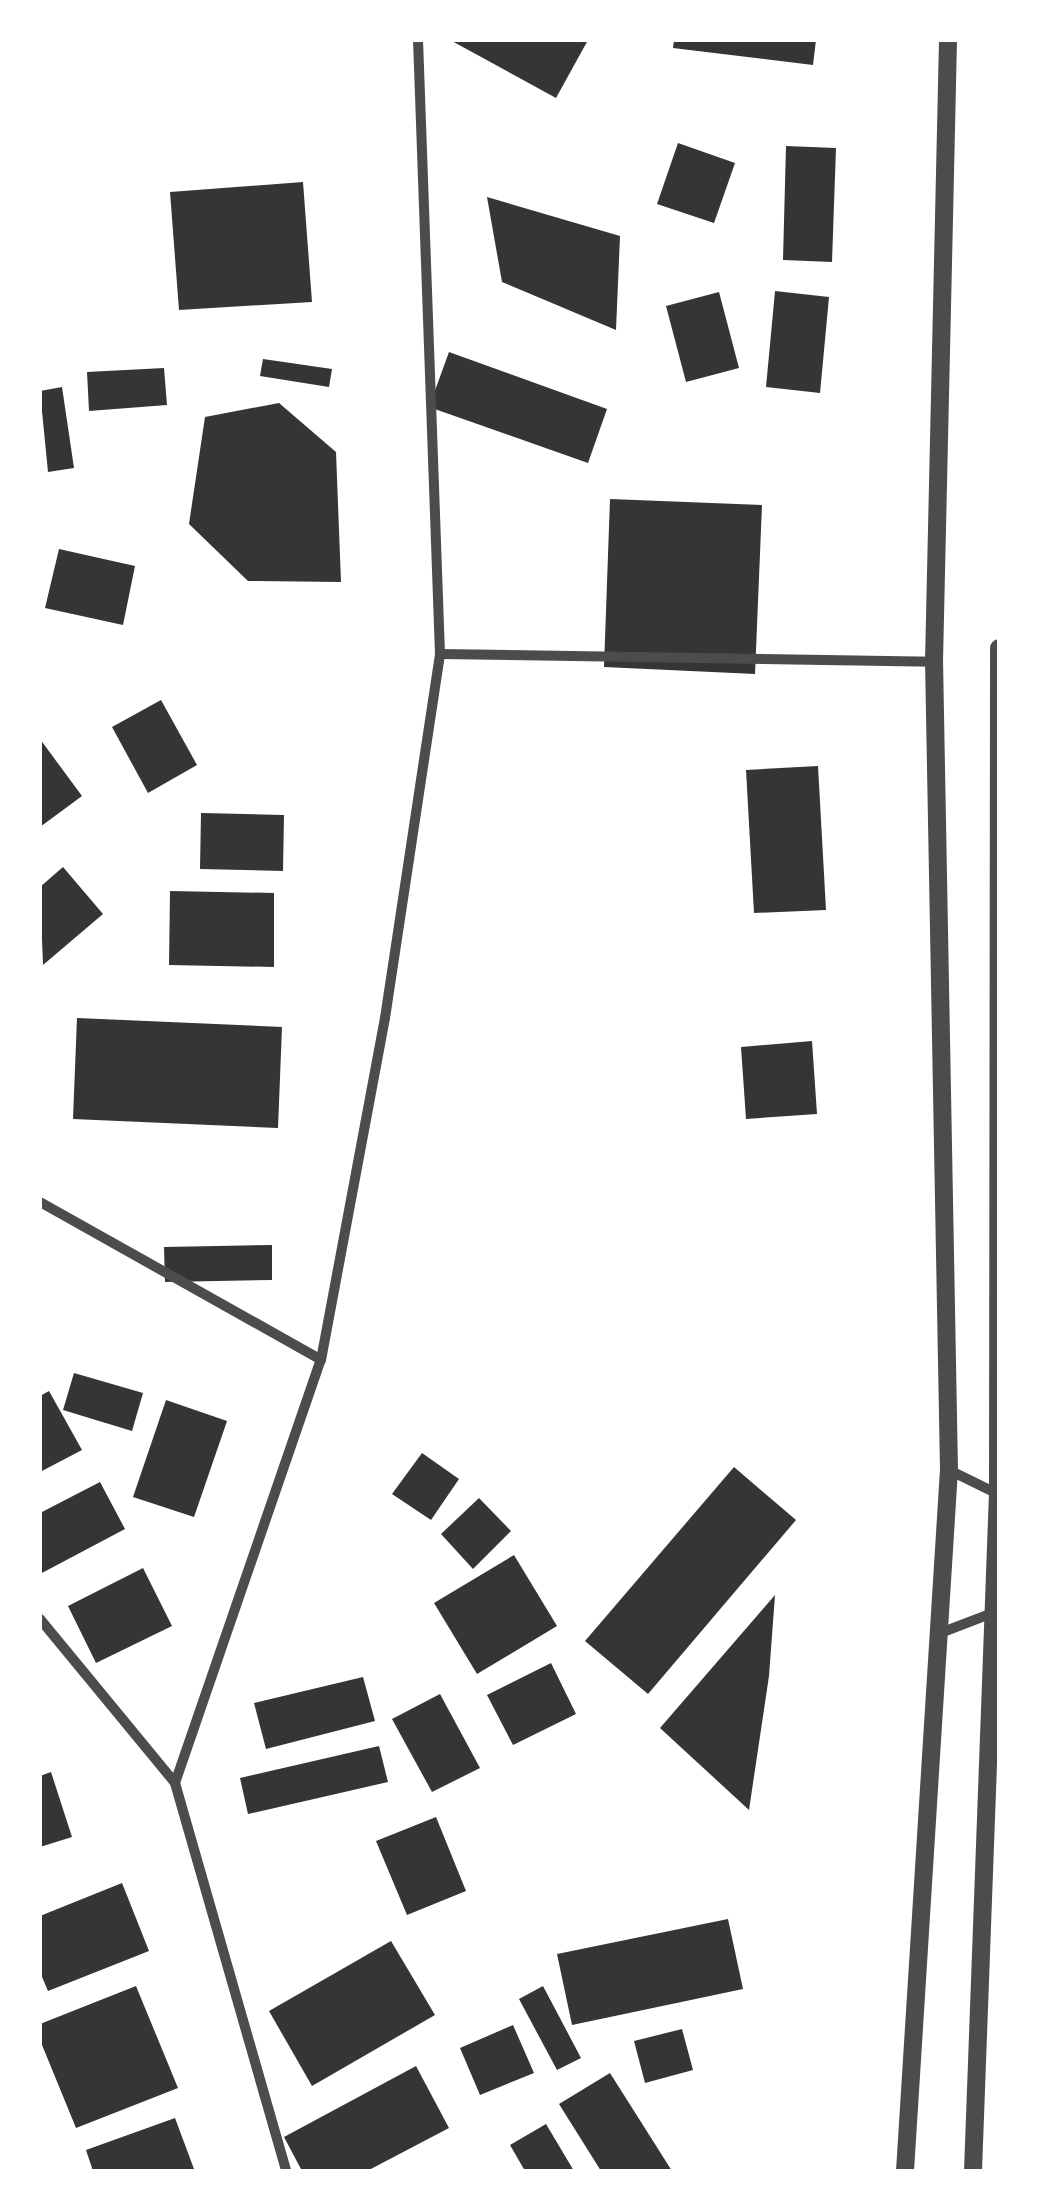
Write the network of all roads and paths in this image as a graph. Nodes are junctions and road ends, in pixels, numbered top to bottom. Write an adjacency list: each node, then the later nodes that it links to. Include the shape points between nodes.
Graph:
1 (418, 40): 4 (street)
2 (948, 40): 5 (street)
3 (999, 648): 9 (street)
4 (440, 654): 5 (street); 7 (street, via 385,1018)
5 (934, 662): 8 (street)
6 (40, 1202): 7 (street)
7 (320, 1360): 13 (street)
8 (950, 1470): 9 (street); 12 (street)
9 (998, 1494): 10 (street)
10 (997, 1611): 12 (street); 16 (street)
11 (40, 1618): 13 (street)
12 (943, 1632): 15 (street)
13 (175, 1784): 14 (street)
14 (286, 2171)
15 (904, 2171)
16 (973, 2171)

